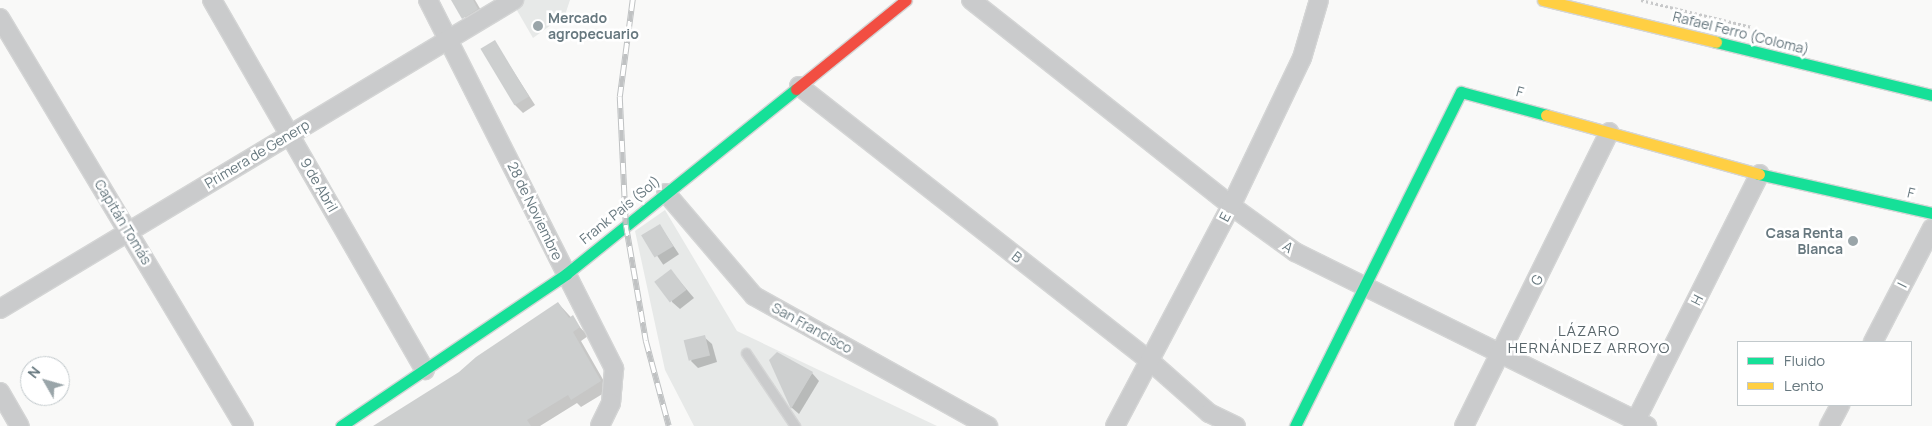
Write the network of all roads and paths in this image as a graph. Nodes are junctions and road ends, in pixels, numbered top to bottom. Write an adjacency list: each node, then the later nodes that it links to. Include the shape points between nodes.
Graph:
1 (212, 0): 13 (street, 9 de Abril)
2 (428, 0): 9 (street, 28 de Noviembre)
3 (514, 0): 9 (street, Primera de Generp)
4 (906, 0): 10 (street, Frank País (Sol))
5 (971, 0): 16 (street, A)
6 (1319, 0): 16 (street, E, via 1302,58)
7 (1543, 0): 11 (street, Rafael Ferro (Coloma))
8 (0, 18): 19 (street, Capitán Tomás)
9 (450, 39): 13 (street, Primera de Generp); 20 (street, 28 de Noviembre)
10 (799, 86): 15 (street, Frank País (Sol)); 26 (street, B)
11 (1932, 95)
12 (1609, 132): 14 (street, F); 21 (street, F, via 1461,92); 25 (street, G)
13 (290, 134): 19 (street, Primera de Generp); 27 (street, 9 de Abril)
14 (1760, 174): 17 (street, F); 30 (street, H)
15 (666, 193): 20 (street, Frank País (Sol)); 36 (street, San Francisco, via 754,296)
16 (1231, 206): 21 (street, A, via 1295,252); 26 (street, E)
17 (1932, 214)
18 (1932, 228): 23 (street, I)
19 (129, 232): 22 (street, Primera de Generp); 33 (street, Capitán Tomás)
20 (566, 274): 27 (street, Frank País (Sol)); 34 (street, 28 de Noviembre, via 614,369 611,403)
21 (1364, 286): 25 (street, A); 39 (street, F)
22 (0, 309)
23 (1873, 341)
24 (746, 353): 35 (lane)
25 (1501, 354): 30 (street, A); 40 (street, G)
26 (1150, 361): 37 (street, E); 38 (street, B, via 1209,413)
27 (425, 370): 31 (street, Frank País (Sol))
28 (0, 392): 32 (street)
29 (1839, 406): 41 (street)
30 (1639, 424)
31 (344, 425)
32 (20, 426)
33 (244, 426)
34 (600, 426)
35 (795, 426)
36 (988, 426)
37 (1115, 426)
38 (1236, 426)
39 (1295, 426)
40 (1464, 426)
41 (1829, 426)

